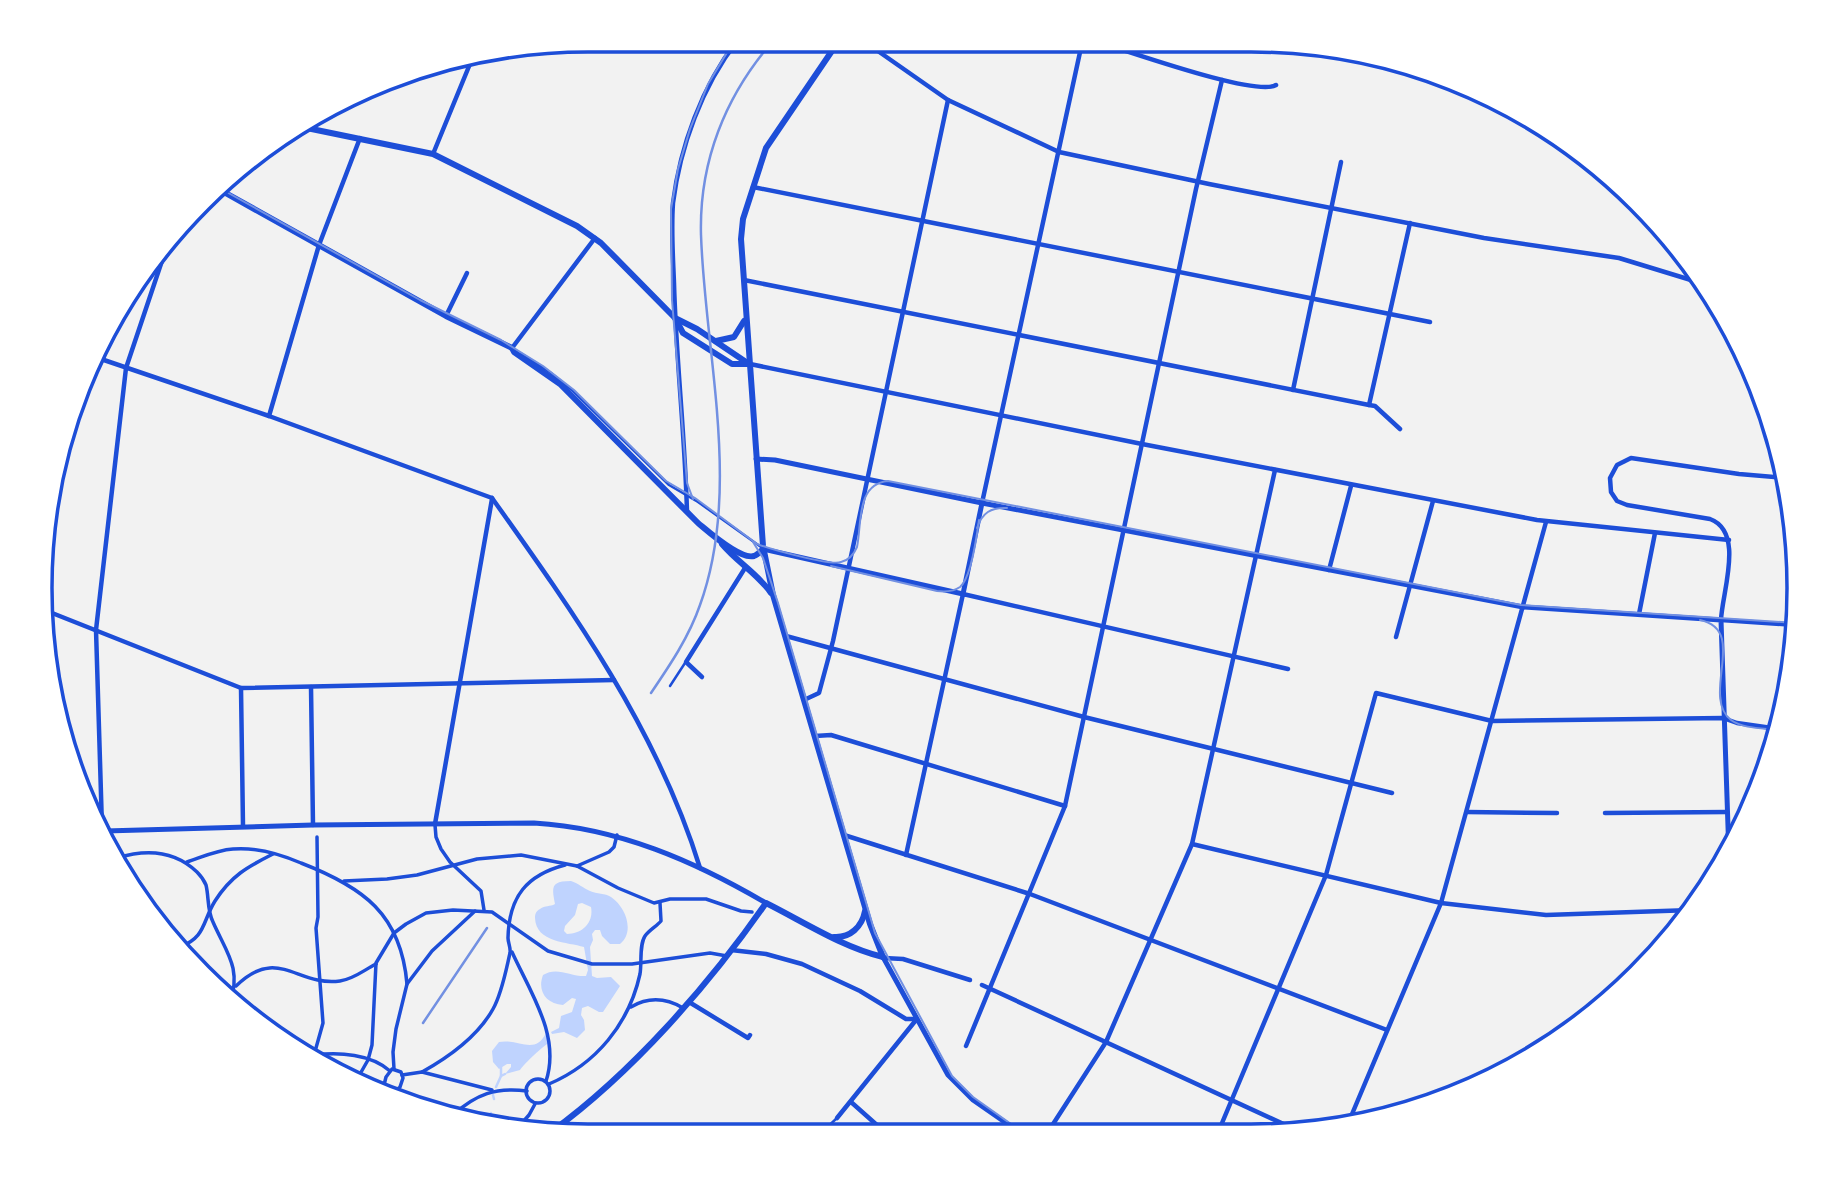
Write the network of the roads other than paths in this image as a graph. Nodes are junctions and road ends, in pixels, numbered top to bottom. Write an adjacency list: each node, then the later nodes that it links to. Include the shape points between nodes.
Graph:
1 (729, 52): 33 (street, via 706,92 679,172 672,224)
2 (831, 52): 16 (main road, via 771,138)
3 (879, 52): 9 (street)
4 (1080, 52): 12 (street)
5 (1130, 52): 7 (street)
6 (469, 67): 13 (street)
7 (1222, 80): 8 (street, via 1254,87); 15 (street)
8 (1276, 85)
9 (948, 100): 12 (street); 19 (street)
10 (312, 129): 11 (main road)
11 (359, 138): 13 (main road); 23 (street)
12 (1059, 152): 15 (street); 22 (street)
13 (433, 154): 21 (main road)
14 (1341, 162): 18 (street)
15 (1198, 181): 18 (street); 25 (street)
16 (753, 187): 19 (street); 28 (main road, via 741,233)
17 (227, 194): 23 (main road)
18 (1331, 208): 20 (street); 29 (street)
19 (923, 221): 22 (street); 30 (street)
20 (1410, 223): 27 (street, via 1619,258); 31 (street)
21 (595, 238): 33 (main road); 38 (street)
22 (1038, 244): 25 (street); 36 (street)
23 (319, 245): 32 (main road); 47 (street)
24 (161, 265): 42 (street)
25 (1178, 272): 29 (street); 40 (street)
26 (467, 273): 32 (street)
27 (1689, 279)
28 (743, 280): 30 (street); 34 (main road)
29 (1312, 299): 31 (street); 43 (street)
30 (904, 312): 36 (street); 44 (street)
31 (1390, 314): 35 (street); 45 (street)
32 (446, 316): 38 (main road)
33 (675, 318): 37 (main road); 41 (main road, via 681,332 732,364); 55 (street)
34 (746, 319): 37 (main road, via 734,337); 41 (main road)
35 (1430, 322)
36 (1018, 335): 40 (street); 46 (street)
37 (714, 341): 41 (main road)
38 (512, 348): 55 (lane, via 559,379 660,477); 59 (main road, via 572,395)
39 (104, 360): 42 (street)
40 (1159, 363): 43 (street); 49 (street)
41 (749, 364): 44 (street); 50 (main road)
42 (127, 368): 47 (street); 79 (street)
43 (1293, 390): 45 (street)
44 (887, 392): 46 (street); 53 (street)
45 (1369, 405): 48 (street)
46 (1002, 415): 49 (street); 58 (street)
47 (270, 416): 56 (street)
48 (1400, 429)
49 (1142, 444): 51 (street); 61 (street)
50 (756, 459): 53 (street); 65 (main road)
51 (1275, 470): 54 (street); 66 (street)
52 (1775, 477): 64 (street, via 1631,458 1612,472 1611,492 1622,503 1715,521)
53 (868, 478): 58 (street); 68 (street)
54 (1351, 486): 57 (street); 69 (street)
55 (686, 495): 59 (street); 65 (lane)
56 (492, 498): 88 (street); 89 (street)
57 (1433, 501): 60 (street); 70 (street)
58 (982, 503): 61 (street); 71 (street)
59 (687, 512): 63 (main road)
60 (1546, 522): 62 (street); 73 (street)
61 (1125, 530): 66 (street); 78 (street)
62 (1655, 533): 64 (street); 75 (street)
63 (719, 540): 65 (main road, via 745,556); 67 (main road)
64 (1729, 540): 76 (street)
65 (763, 549): 68 (street); 72 (main road)
66 (1256, 556): 69 (street); 83 (street)
67 (745, 568): 72 (main road); 84 (street)
68 (850, 568): 71 (street); 82 (street)
69 (1329, 570): 70 (street)
70 (1410, 586): 73 (street); 81 (street)
71 (963, 594): 78 (street); 87 (street)
72 (773, 595): 80 (main road)
73 (1523, 607): 75 (street); 96 (street)
74 (53, 613): 79 (street)
75 (1639, 614): 76 (street)
76 (1721, 620): 77 (street); 95 (street)
77 (1786, 624)
78 (1104, 627): 83 (street); 94 (street)
79 (96, 630): 92 (street); 108 (street)
80 (786, 635): 82 (street); 93 (main road)
81 (1396, 637)
82 (831, 648): 87 (street); 93 (street, via 819,694)
83 (1234, 656): 85 (street); 99 (street)
84 (686, 662): 86 (street); 90 (lane)
85 (1289, 669)
86 (702, 677)
87 (944, 679): 94 (street); 100 (street)
88 (614, 680): 89 (street); 126 (street, via 663,772)
89 (459, 683): 91 (street); 109 (street)
90 (670, 686)
91 (311, 687): 92 (street); 110 (street)
92 (241, 688): 111 (street)
93 (804, 699): 98 (main road)
94 (1084, 717): 99 (street); 103 (street)
95 (1723, 718): 96 (street); 97 (street); 104 (street)
96 (1492, 720): 101 (street, via 1376,693); 105 (street)
97 (1769, 728)
98 (815, 736): 100 (street, via 831,735); 115 (main road)
99 (1214, 751): 101 (street); 117 (street)
100 (925, 763): 103 (street); 119 (street)
101 (1350, 784): 102 (street); 127 (street)
102 (1392, 793)
103 (1065, 806): 129 (street)
104 (1727, 811): 107 (street); 113 (street)
105 (1466, 813): 106 (street); 132 (street)
106 (1557, 813)
107 (1605, 813)
108 (103, 816)
109 (435, 824): 110 (street); 114 (street, via 549,824); 122 (street, via 437,842)
110 (313, 825): 111 (street)
111 (243, 827): 112 (street)
112 (110, 829)
113 (1728, 834)
114 (617, 835): 124 (street, via 609,852); 126 (street)
115 (844, 835): 119 (street); 133 (main road)
116 (317, 837): 125 (street)
117 (1192, 844): 127 (street); 142 (street)
118 (275, 853): 121 (street, via 232,849); 125 (street); 137 (street, via 238,873)
119 (906, 855): 129 (street)
120 (124, 857): 121 (street, via 161,852)
121 (187, 862): 137 (street, via 205,881)
122 (455, 865): 123 (street, via 522,855); 128 (street, via 387,879); 134 (street, via 481,891)
123 (568, 865): 124 (street); 139 (street, via 530,881 516,898)
124 (577, 866): 130 (street, via 645,900)
125 (316, 868): 128 (street); 149 (street)
126 (700, 868): 131 (street)
127 (1326, 875): 132 (street); 156 (street)
128 (344, 881): 140 (street, via 368,898)
129 (1030, 894): 142 (street); 154 (street)
130 (660, 902): 138 (street, via 706,899); 147 (street, via 661,921 644,937)
131 (766, 903): 141 (main road); 145 (main road)
132 (1441, 903): 135 (street, via 1546,915); 160 (street)
133 (865, 907): 141 (main road, via 857,929); 146 (main road)
134 (484, 910): 136 (street); 139 (street)
135 (1680, 910)
136 (475, 911): 140 (street, via 426,913); 151 (street, via 432,951)
137 (209, 912): 143 (street, via 201,934); 153 (street, via 229,956)
138 (752, 912)
139 (509, 923): 144 (street); 147 (street, via 548,951 589,964)
140 (394, 933): 148 (street); 151 (street)
141 (832, 937): 146 (main road)
142 (1151, 939): 156 (street); 162 (street)
143 (188, 944)
144 (511, 951): 168 (street, via 497,1000 485,1021 449,1056); 171 (street, via 551,1042)
145 (729, 953): 147 (street); 157 (main road); 159 (street, via 766,954 802,964 906,1019)
146 (883, 957): 150 (street); 159 (street)
147 (641, 962): 158 (street)
148 (376, 964): 149 (street, via 346,980); 166 (street)
149 (321, 980): 153 (street, via 267,967); 164 (street, via 323,1023)
150 (970, 980)
151 (407, 984): 167 (street)
152 (982, 985): 154 (street)
153 (236, 986): 155 (street)
154 (991, 988): 162 (street); 163 (street)
155 (234, 990)
156 (1280, 990): 160 (street); 176 (street)
157 (686, 1005): 158 (street, via 643,1001); 161 (street, via 748,1038); 183 (main road)
158 (629, 1009): 171 (street, via 595,1056 573,1073)
159 (916, 1019): 177 (street); 187 (street, via 960,1088)
160 (1387, 1030): 180 (street)
161 (750, 1035)
162 (1106, 1042): 176 (street); 188 (street)
163 (966, 1046)
164 (315, 1050)
165 (323, 1055): 166 (street)
166 (368, 1060): 167 (street); 169 (street)
167 (392, 1070): 170 (street); 172 (street)
168 (422, 1072): 170 (street); 174 (street)
169 (360, 1073)
170 (402, 1075): 173 (street)
171 (548, 1083): 175 (street, via 533,1082); 178 (street, via 548,1098)
172 (384, 1084)
173 (398, 1089)
174 (492, 1090): 175 (street); 179 (street)
175 (527, 1091): 178 (street)
176 (1233, 1100): 184 (street); 189 (street)
177 (850, 1102): 181 (street); 186 (street)
178 (535, 1104): 182 (street)
179 (461, 1109)
180 (1352, 1115)
181 (837, 1118): 185 (lane)
182 (525, 1121)
183 (564, 1123)
184 (1282, 1123)
185 (831, 1124)
186 (875, 1124)
187 (1009, 1124)
188 (1053, 1124)
189 (1222, 1124)

